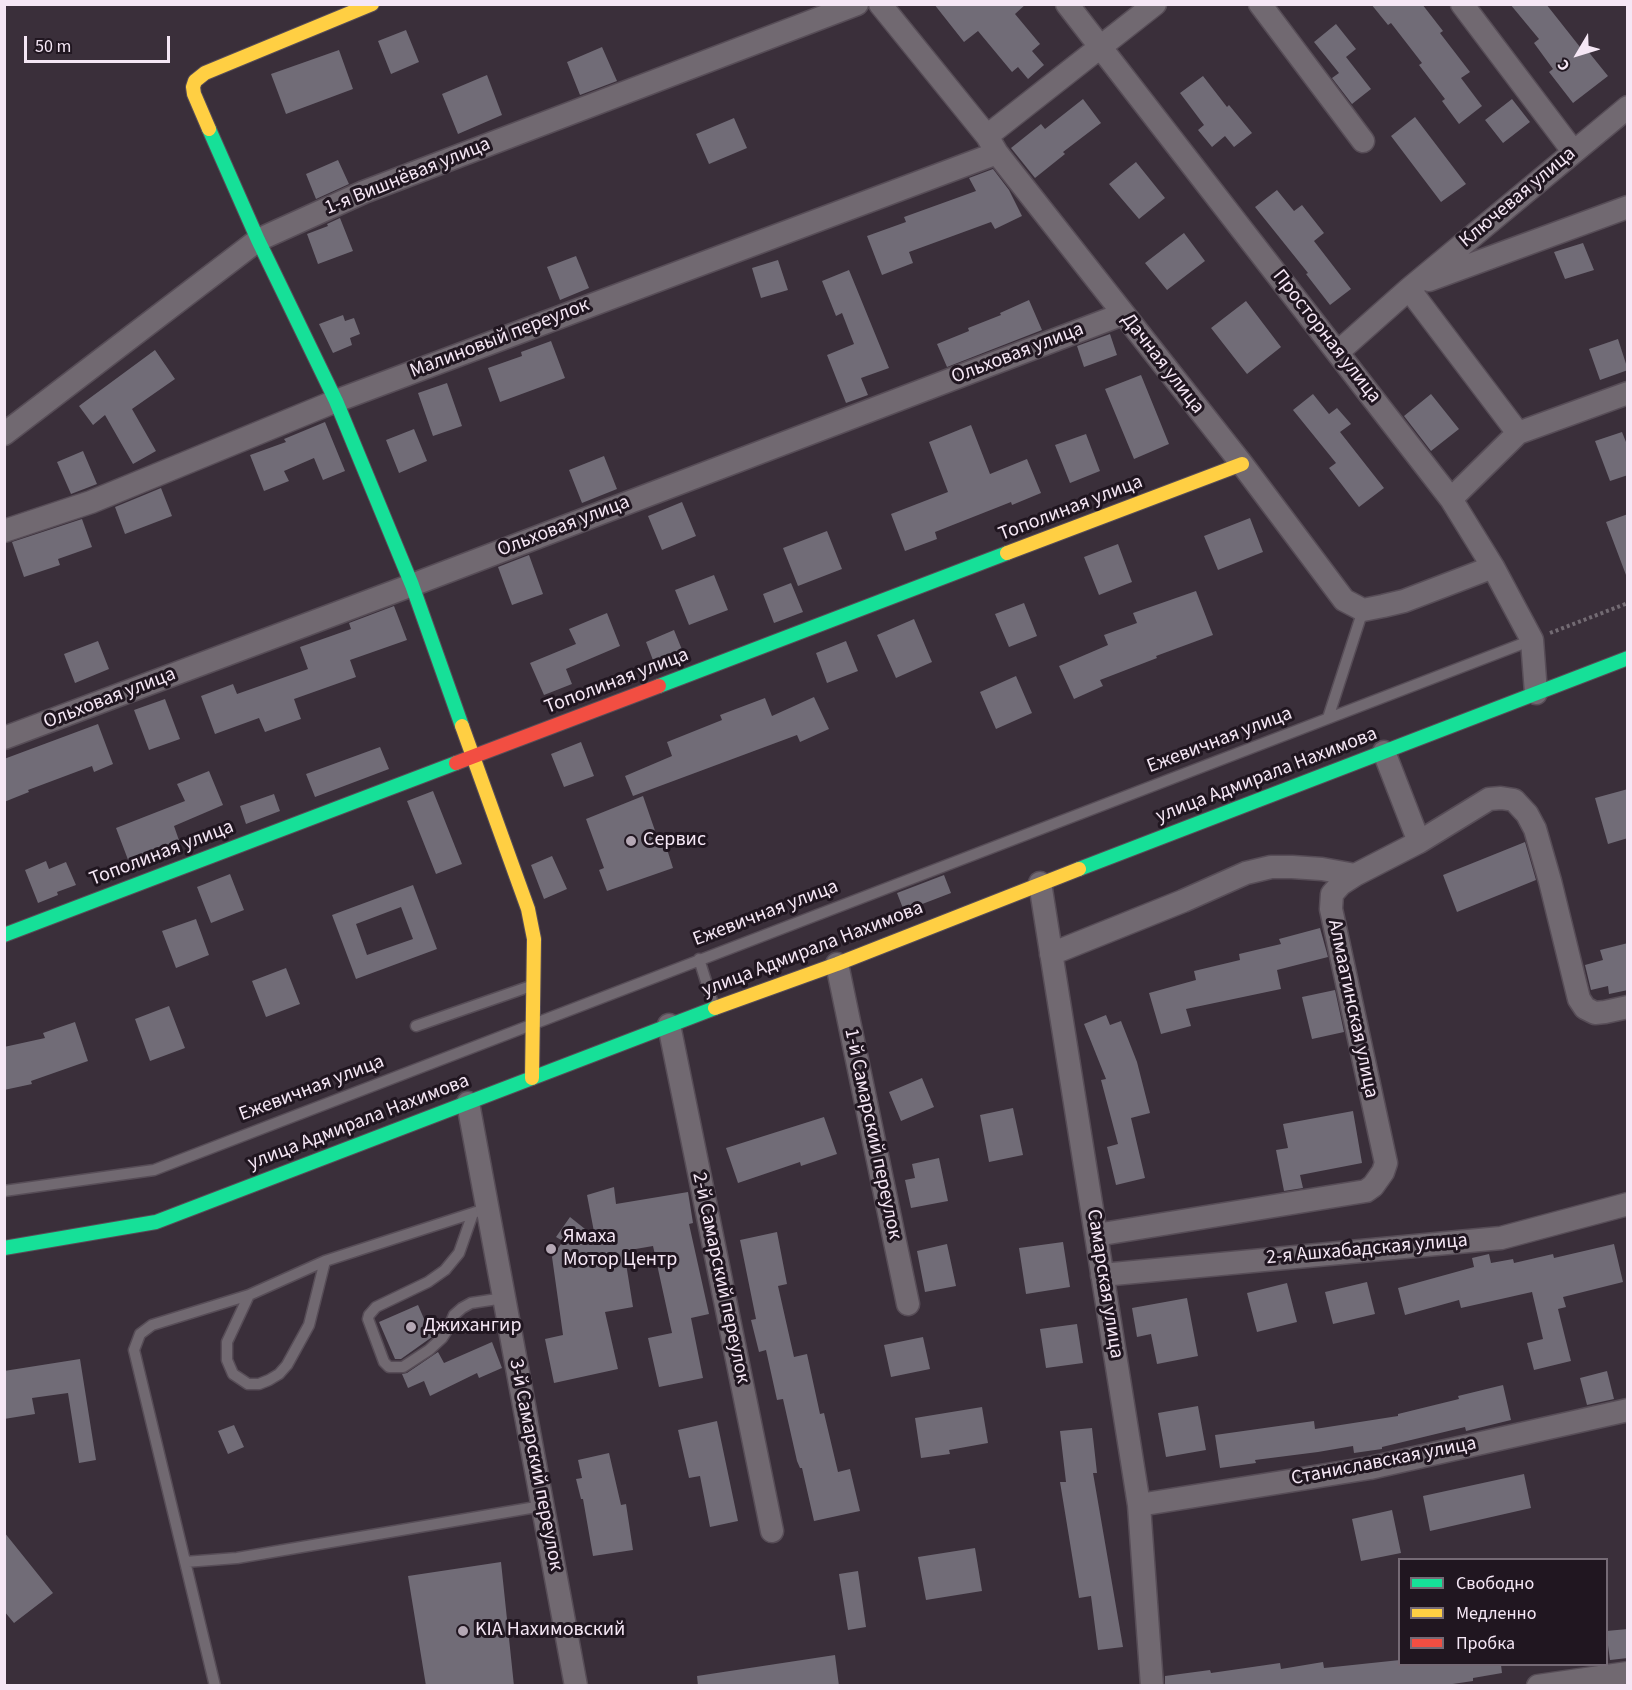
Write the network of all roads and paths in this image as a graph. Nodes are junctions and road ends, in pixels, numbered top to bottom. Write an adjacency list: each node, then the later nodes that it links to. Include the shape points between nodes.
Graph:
1 (372, 4): 14 (street, via 205,72 195,81 194,94)
2 (857, 4): 14 (street, 1-я Вишнёвая улица, via 364,192)
3 (880, 4): 11 (street, Дачная улица)
4 (1067, 4): 8 (street, Просторная улица)
5 (1155, 4): 8 (street, Малиновый переулок)
6 (1260, 4): 10 (street)
7 (1462, 4): 12 (street)
8 (1102, 47): 11 (street, Малиновый переулок); 17 (street, Просторная улица)
9 (1628, 107): 12 (street, Ключевая улица)
10 (1363, 141)
11 (992, 145): 16 (street, Дачная улица); 19 (street, Малиновый переулок)
12 (1573, 151): 15 (street, Ключевая улица)
13 (1628, 207): 15 (street)
14 (258, 240): 19 (street); 21 (street, 1-я Вишнёвая улица)
15 (1409, 289): 17 (street, Ключевая улица); 20 (street)
16 (1123, 314): 22 (street, Дачная улица); 26 (street, Ольховая улица)
17 (1338, 352): 23 (street, Просторная улица)
18 (1628, 393): 20 (street)
19 (336, 400): 24 (street, Малиновый переулок, via 91,502); 26 (street)
20 (1518, 433): 23 (street)
21 (4, 434)
22 (1242, 464): 28 (street, Дачная улица, via 1344,600); 35 (street, Тополиная улица)
23 (1451, 499): 25 (street, Просторная улица)
24 (4, 531)
25 (1494, 567): 28 (street, via 1404,601); 29 (street, Просторная улица)
26 (412, 585): 33 (street, Ольховая улица); 35 (street)
27 (1628, 603): 29 (path)
28 (1363, 610): 32 (lane)
29 (1532, 640): 31 (street, Просторная улица); 32 (lane, Ежевичная улица)
30 (1628, 658): 31 (street, улица Адмирала Нахимова)
31 (1536, 693): 34 (street, улица Адмирала Нахимова)
32 (1328, 718): 41 (lane, Ежевичная улица)
33 (4, 738)
34 (1384, 752): 36 (street); 38 (street, улица Адмирала Нахимова)
35 (473, 758): 39 (street, Тополиная улица); 43 (street, via 528,909 534,939)
36 (1419, 842): 37 (street, Алмаатинская улица); 44 (street, Алмаатинская улица, via 1490,799 1514,800 1535,828 1579,999 1585,1008 1595,1012)
37 (1355, 875): 40 (street, via 1292,867 1254,871); 54 (street, Алмаатинская улица, via 1332,894 1331,909 1386,1163 1379,1180 1366,1191)
38 (1040, 883): 40 (street, Самарская улица); 42 (street, улица Адмирала Нахимова)
39 (4, 935)
40 (1051, 954): 54 (street, Самарская улица)
41 (699, 959): 45 (lane); 46 (lane, Ежевичная улица)
42 (837, 964): 45 (street, улица Адмирала Нахимова); 60 (street, 1-й Самарский переулок)
43 (534, 985): 46 (street); 48 (lane)
44 (1628, 1007)
45 (715, 1009): 47 (street, улица Адмирала Нахимова)
46 (534, 1022): 49 (street); 51 (lane, Ежевичная улица, via 154,1170)
47 (669, 1025): 49 (street, улица Адмирала Нахимова); 64 (street, 2-й Самарский переулок)
48 (416, 1026)
49 (532, 1078): 50 (street, улица Адмирала Нахимова)
50 (468, 1103): 53 (street, 3-й Самарский переулок); 55 (street, улица Адмирала Нахимова, via 156,1222)
51 (4, 1191)
52 (1628, 1204): 57 (street, 2-я Ашхабадская улица, via 1501,1238)
53 (480, 1211): 56 (lane); 59 (street, 3-й Самарский переулок); 59 (lane, via 459,1253 445,1270 376,1307 368,1319 384,1362 389,1367 403,1367 429,1350 462,1308 471,1303)
54 (1096, 1235): 57 (street, Самарская улица)
55 (4, 1248)
56 (325, 1261): 58 (lane); 58 (lane, via 309,1324 287,1365 269,1380 248,1384 233,1374 226,1360 227,1342)
57 (1102, 1275): 62 (street, Самарская улица)
58 (249, 1294): 65 (lane, via 152,1325 140,1334 134,1350)
59 (504, 1299): 63 (street, 3-й Самарский переулок)
60 (908, 1304)
61 (1628, 1410): 62 (street, Станиславская улица, via 1371,1468)
62 (1139, 1505): 69 (street, Самарская улица)
63 (542, 1506): 65 (lane, via 237,1558); 68 (street, 3-й Самарский переулок)
64 (772, 1532)
65 (185, 1562): 67 (lane)
66 (1628, 1673): 70 (street)
67 (215, 1686)
68 (576, 1686)
69 (1152, 1686)
70 (1538, 1686)

